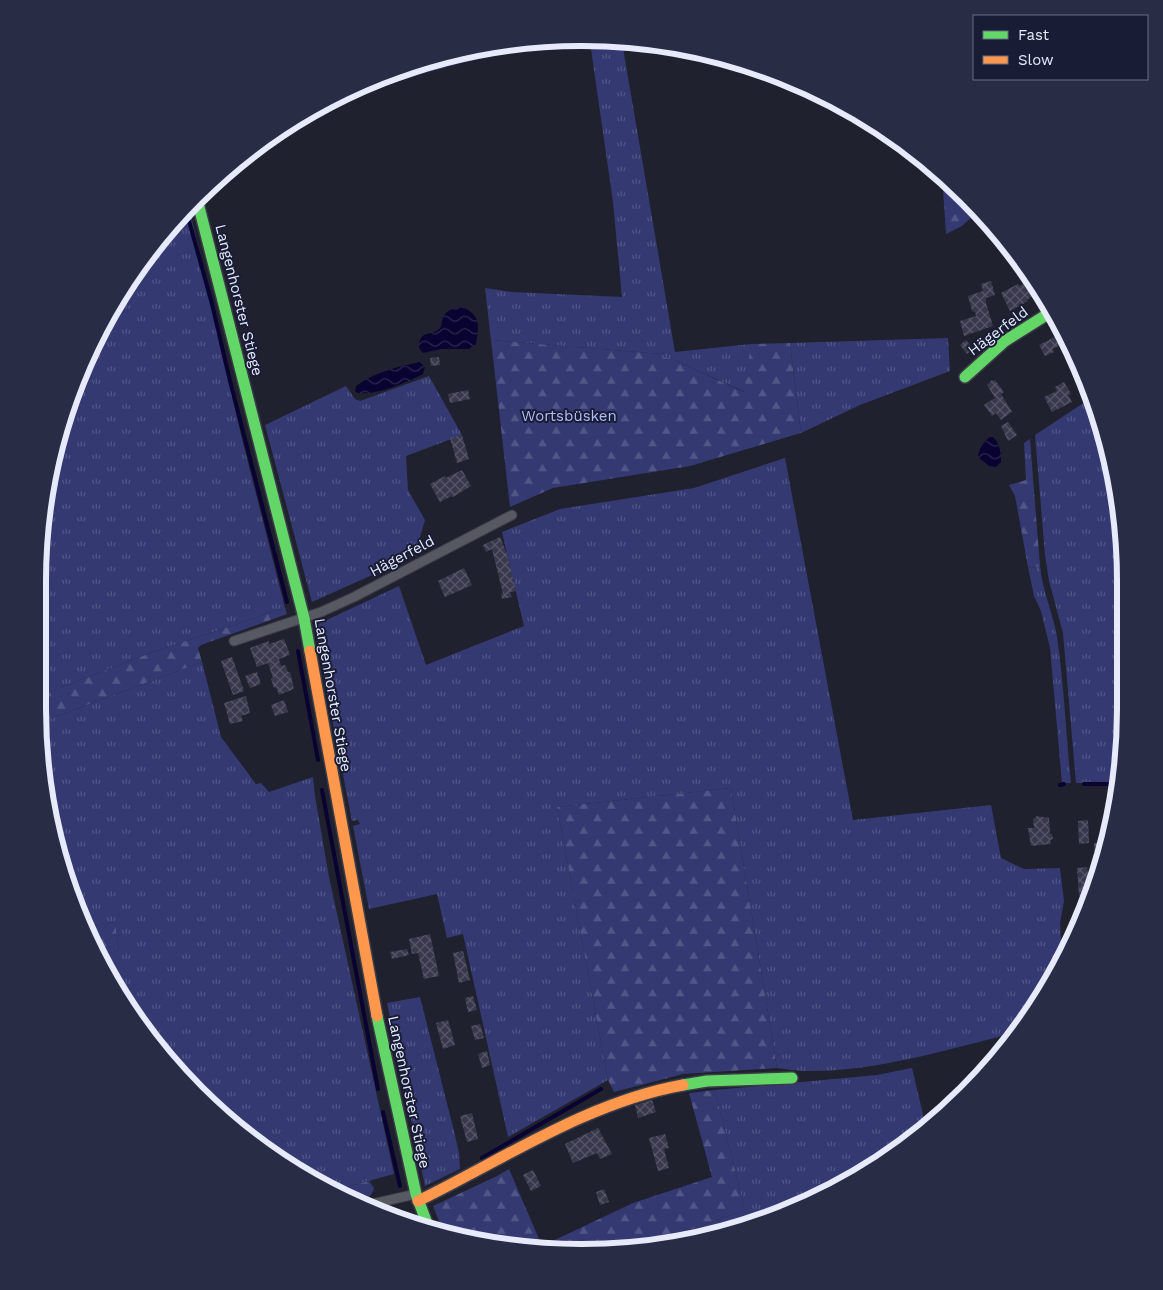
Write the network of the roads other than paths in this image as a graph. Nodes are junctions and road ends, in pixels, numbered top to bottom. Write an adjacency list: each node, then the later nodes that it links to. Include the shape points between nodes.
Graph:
1 (200, 206): 5 (street, Langenhorster Stiege)
2 (1046, 316): 3 (street, Hägerfeld, via 1004,342)
3 (965, 377)
4 (512, 515): 5 (street, Hägerfeld, via 391,580)
5 (304, 618): 6 (street, Hägerfeld); 8 (street, Langenhorster Stiege, via 376,1010)
6 (234, 641)
7 (792, 1078): 8 (street, via 707,1081 628,1099 566,1125 457,1182)
8 (417, 1197): 9 (street); 10 (street, Langenhorster Stiege)
9 (378, 1203)
10 (426, 1220)

